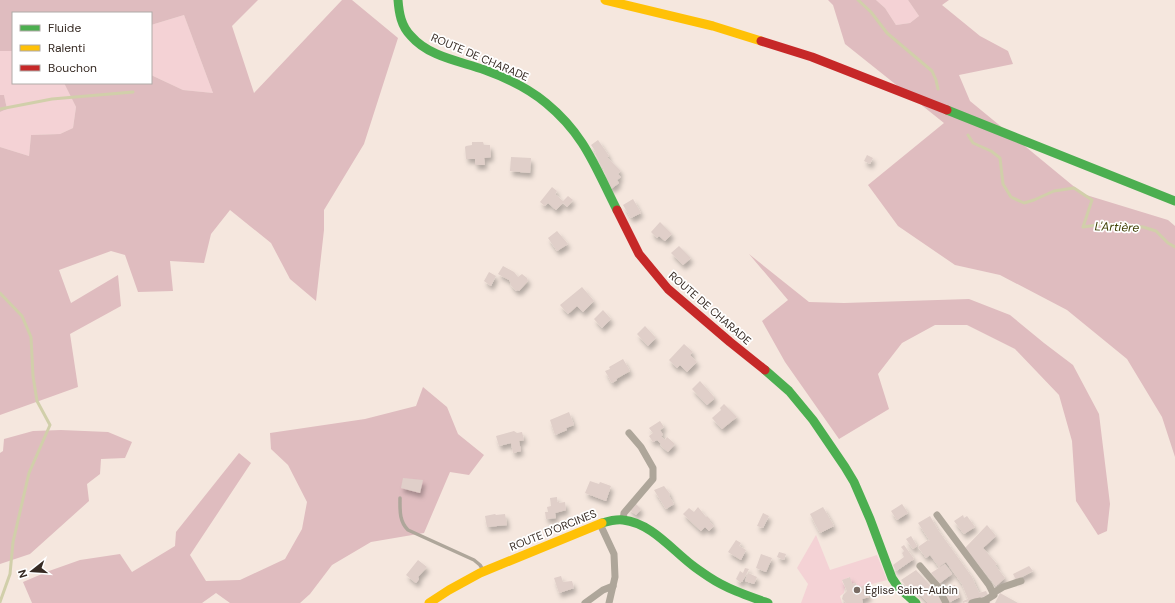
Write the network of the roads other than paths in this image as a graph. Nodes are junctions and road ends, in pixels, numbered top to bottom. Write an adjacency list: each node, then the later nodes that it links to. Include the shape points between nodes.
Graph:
1 (398, 0): 19 (street, ROUTE DE CHARADE, via 404,28 418,42 444,56 485,70 525,88 559,115 579,137 647,265 668,289 777,379 794,396 825,437 857,488 892,578)
2 (605, 0): 3 (street, via 713,26 812,57)
3 (1175, 201)
4 (629, 433): 7 (street, via 653,468 653,479 624,513)
5 (400, 498): 10 (lane, via 402,523 408,530 474,560)
6 (938, 515): 13 (street, via 976,565)
7 (623, 520): 8 (street, ROUTE D'ORCINES); 18 (street, ROUTE D'ORCINES, via 654,532 711,578 733,590)
8 (600, 524): 10 (street, ROUTE D'ORCINES); 12 (street, via 614,554)
9 (920, 566): 20 (street, via 938,587)
10 (483, 571): 15 (street, ROUTE D'ORCINES)
11 (1021, 581): 13 (street, via 1003,586)
12 (613, 586): 16 (street); 17 (street)
13 (993, 593): 14 (street, via 994,595)
14 (985, 602): 21 (street)
15 (429, 603)
16 (585, 603)
17 (609, 603)
18 (768, 603)
19 (916, 603)
20 (946, 603)
21 (972, 603)

